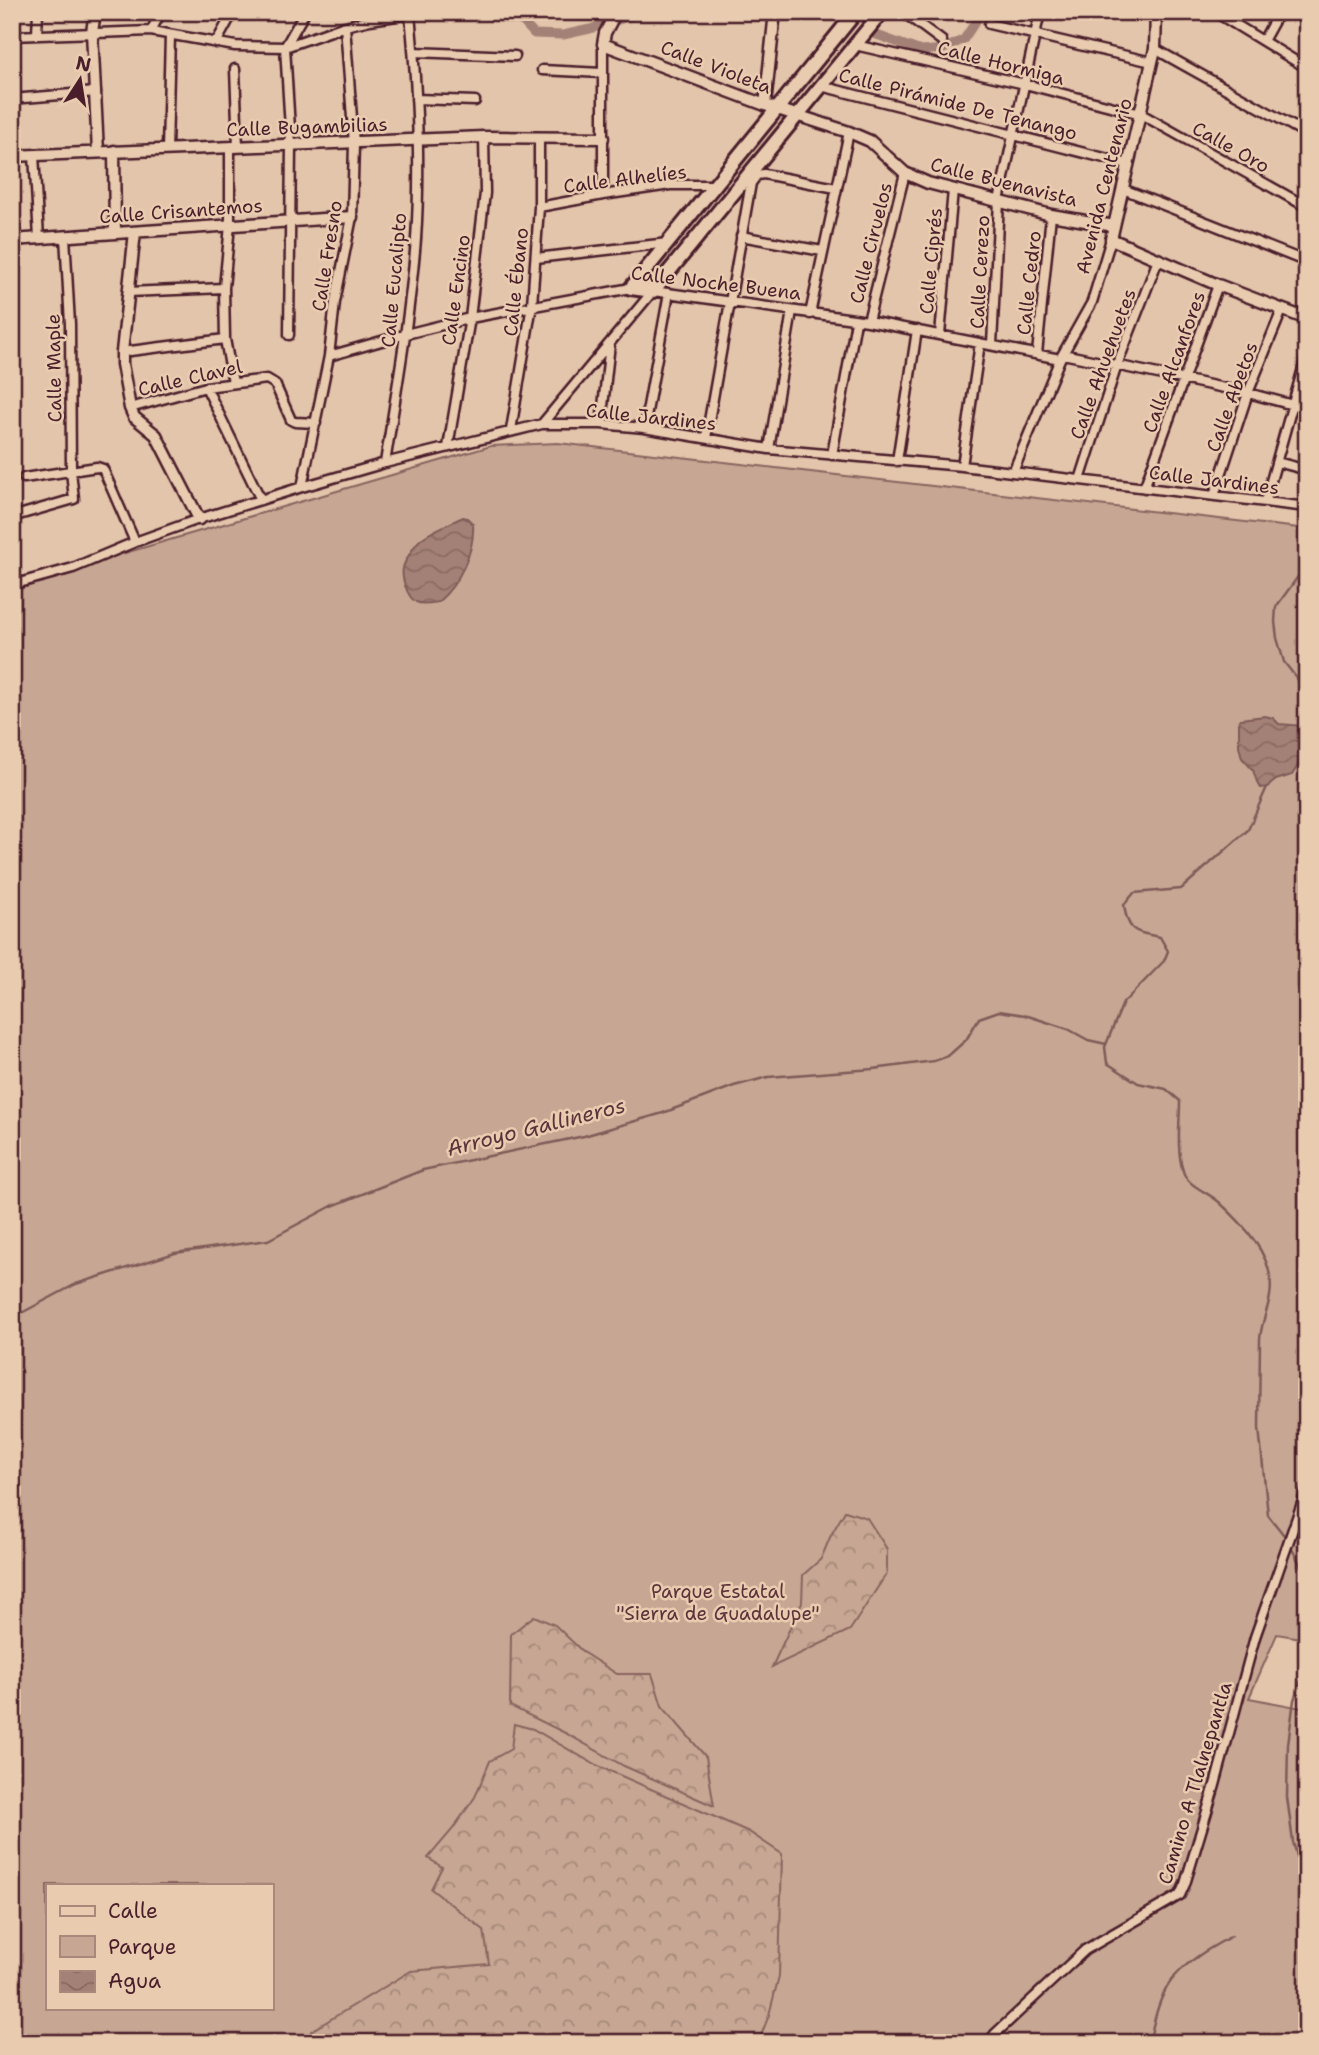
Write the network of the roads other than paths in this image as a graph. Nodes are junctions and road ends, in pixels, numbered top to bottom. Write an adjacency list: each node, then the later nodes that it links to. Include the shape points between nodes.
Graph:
1 (38, 12): 21 (street)
2 (95, 12): 20 (street)
3 (161, 12): 19 (street)
4 (233, 12): 28 (street)
5 (305, 12): 30 (street)
6 (775, 12): 45 (street)
7 (856, 12): 45 (main road)
8 (882, 12): 29 (main road)
9 (903, 12): 26 (street)
10 (1041, 12): 23 (street, Calle Cerezo)
11 (1156, 12): 31 (street, Avenida Centenario)
12 (1279, 12): 27 (street)
13 (1218, 13): 27 (street)
14 (410, 14): 16 (street); 32 (street, Calle Eucalipto)
15 (616, 14): 25 (street)
16 (372, 16): 18 (street)
17 (989, 24): 23 (street)
18 (345, 26): 30 (street); 55 (street, Calle Fresno)
19 (151, 31): 20 (street); 22 (street)
20 (92, 32): 21 (street); 41 (street)
21 (37, 34): 24 (street)
22 (170, 35): 28 (street); 58 (street)
23 (1035, 35): 34 (street); 39 (street, Calle Cerezo)
24 (12, 36)
25 (604, 38): 38 (street); 45 (street, Calle Violeta)
26 (942, 41)
27 (1263, 41): 35 (street)
28 (216, 43): 30 (street)
29 (855, 45): 39 (street, Calle Hormiga); 40 (main road)
30 (285, 47): 56 (street)
31 (1155, 49): 34 (street, Avenida Centenario); 50 (street)
32 (414, 52): 33 (street); 43 (street, Calle Eucalipto)
33 (515, 56)
34 (1152, 62): 46 (street, Avenida Centenario)
35 (1307, 68)
36 (235, 69): 57 (street)
37 (541, 70): 38 (street)
38 (602, 73): 53 (street)
39 (1025, 84): 46 (street, Calle Hormiga); 49 (street, Calle Cerezo)
40 (821, 86): 47 (main road); 49 (street, Calle Pirámide De Tenango)
41 (96, 92): 42 (street); 60 (street)
42 (12, 99)
43 (416, 99): 44 (street); 54 (street, Calle Eucalipto)
44 (475, 101)
45 (771, 107): 47 (street, Calle Buenavista); 65 (main road)
46 (1140, 114): 63 (street, Avenida Centenario); 72 (street, Calle Oro)
47 (797, 115): 48 (street, Calle Buenavista); 93 (main road)
48 (849, 132): 64 (street, Calle Buenavista, via 870,141); 66 (street)
49 (1014, 134): 63 (street, Calle Pirámide De Tenango); 70 (street, Calle Cerezo)
50 (1307, 134)
51 (485, 137): 52 (street, Calle Bugambilias); 54 (street, Calle Bugambilias); 101 (street, Calle Encino, via 485,193)
52 (539, 137): 53 (street, Calle Bugambilias); 71 (street, Calle Ébano)
53 (603, 138): 69 (street)
54 (418, 140): 55 (street, Calle Bugambilias); 106 (street, Calle Eucalipto, via 416,238)
55 (354, 144): 56 (street, Calle Bugambilias); 74 (street, Calle Fresno)
56 (291, 145): 57 (street, Calle Bugambilias); 75 (street)
57 (234, 147): 58 (street, Calle Bugambilias); 76 (street)
58 (167, 150): 59 (street, Calle Bugambilias)
59 (114, 151): 60 (street, Calle Bugambilias); 79 (street)
60 (98, 152): 61 (street, Calle Bugambilias)
61 (34, 155): 62 (street, Calle Bugambilias); 82 (street)
62 (12, 156)
63 (1128, 164): 67 (street, Avenida Centenario)
64 (905, 173): 68 (street, Calle Buenavista); 104 (street, Calle Ciruelos)
65 (715, 186): 69 (street, Calle Alhelíes, via 670,185); 85 (main road)
66 (836, 188): 81 (street, via 757,175 751,183); 86 (street)
67 (1123, 189): 77 (street, Avenida Centenario); 89 (street)
68 (953, 190): 70 (street, Calle Buenavista); 108 (street, Calle Ciprés)
69 (603, 195): 71 (street, Calle Alhelíes)
70 (999, 201): 73 (street, Calle Buenavista); 112 (street, Calle Cerezo)
71 (539, 207): 87 (street, Calle Ébano)
72 (1307, 207)
73 (1051, 215): 77 (street, Calle Buenavista); 114 (street, Calle Cedro)
74 (352, 217): 75 (street, Calle Crisantemos); 116 (street, Calle Fresno)
75 (291, 221): 76 (street, Calle Crisantemos); 107 (street)
76 (230, 225): 78 (street, Calle Crisantemos); 91 (street)
77 (1114, 226): 83 (street, Avenida Centenario)
78 (135, 232): 79 (street, Calle Crisantemos); 94 (street)
79 (115, 233): 80 (street, Calle Crisantemos)
80 (65, 236): 82 (street, Calle Crisantemos); 139 (street, Calle Maple)
81 (740, 236): 86 (street); 96 (street)
82 (39, 238): 84 (street, Calle Crisantemos)
83 (1111, 239): 88 (street); 117 (street, Avenida Centenario, via 1092,302)
84 (12, 240)
85 (668, 243): 87 (street); 92 (main road)
86 (822, 251): 100 (street)
87 (536, 258): 97 (street, Calle Ébano)
88 (1158, 260): 90 (street); 118 (street, Calle Ahuehuetes)
89 (1307, 262)
90 (1218, 285): 98 (street); 119 (street, Calle Alcanfores)
91 (224, 288): 94 (street); 109 (street)
92 (631, 288): 93 (main road, Calle Noche Buena); 97 (street, Calle Noche Buena)
93 (653, 291): 95 (street, Calle Noche Buena); 111 (street)
94 (128, 292): 113 (street)
95 (669, 293): 96 (street, Calle Noche Buena); 128 (street)
96 (730, 301): 99 (street, Calle Noche Buena); 130 (street)
97 (531, 305): 101 (street, Calle Noche Buena); 129 (street, Calle Ébano)
98 (1282, 310): 102 (street); 122 (street, Calle Abetos)
99 (792, 311): 100 (street, Calle Noche Buena); 132 (street)
100 (810, 314): 103 (street, Calle Noche Buena)
101 (470, 318): 106 (street, Calle Noche Buena); 131 (street, Calle Encino)
102 (1307, 319)
103 (856, 321): 104 (street, Calle Noche Buena); 133 (street, Calle Ciruelos)
104 (868, 321): 105 (street, Calle Noche Buena)
105 (917, 330): 108 (street, Calle Noche Buena); 134 (street, Calle Ciprés)
106 (406, 334): 116 (street, Calle Noche Buena); 136 (street, Calle Eucalipto)
107 (289, 335)
108 (940, 335): 110 (street, Calle Noche Buena)
109 (225, 339): 113 (street); 120 (street)
110 (980, 343): 112 (street, Calle Noche Buena); 137 (street, Calle Cerezo)
111 (610, 344): 126 (street); 127 (street)
112 (992, 345): 114 (street, Calle Noche Buena)
113 (122, 352): 124 (street)
114 (1037, 354): 117 (street, Calle Noche Buena)
115 (1307, 354): 123 (street)
116 (329, 356): 125 (street, Calle Fresno)
117 (1062, 357): 118 (street, Calle Noche Buena); 140 (street, Avenida Centenario)
118 (1117, 365): 119 (street, Calle Noche Buena); 142 (street, Calle Ahuehuetes)
119 (1184, 380): 122 (street, Calle Noche Buena); 144 (street, Calle Alcanfores)
120 (233, 383): 121 (street, Calle Clavel); 125 (street, Calle Clavel, via 272,380 291,420)
121 (205, 387): 124 (street, Calle Clavel); 146 (street)
122 (1248, 393): 123 (street, Calle Noche Buena); 145 (street, Calle Abetos)
123 (1293, 405): 135 (street)
124 (130, 408): 150 (street, via 156,435)
125 (316, 423): 143 (street, Calle Fresno)
126 (542, 424): 127 (street, Calle Jardines); 129 (street, Calle Jardines)
127 (601, 425): 128 (street, Calle Jardines)
128 (644, 428): 130 (street, Calle Jardines)
129 (511, 430): 131 (street, Calle Jardines)
130 (706, 438): 132 (street, Calle Jardines)
131 (447, 447): 136 (street, Calle Jardines)
132 (769, 449): 133 (street, Calle Jardines)
133 (832, 455): 134 (street, Calle Jardines)
134 (897, 461): 137 (street, Calle Jardines)
135 (1277, 462): 138 (street); 147 (street)
136 (385, 463): 143 (street, Calle Jardines)
137 (962, 466): 140 (street, Calle Jardines)
138 (1307, 470)
139 (71, 471): 141 (street); 149 (street, Calle Maple, via 74,499); 151 (street, via 103,469)
140 (1013, 472): 142 (street, Calle Jardines)
141 (24, 478)
142 (1080, 480): 144 (street, Calle Jardines)
143 (302, 487): 146 (street, Calle Jardines)
144 (1144, 488): 145 (street, Calle Jardines)
145 (1214, 496): 147 (street, Calle Jardines)
146 (261, 500): 150 (street, Calle Jardines)
147 (1265, 502): 148 (street, Calle Jardines)
148 (1307, 507)
149 (12, 517)
150 (199, 519): 151 (street, Calle Jardines)
151 (135, 542): 152 (street, Calle Jardines, via 74,568)
152 (12, 585)
153 (1307, 1489): 154 (street, Camino A Tlalnepantla, via 1255,1637 1180,1895 1085,1950)
154 (988, 2043)

